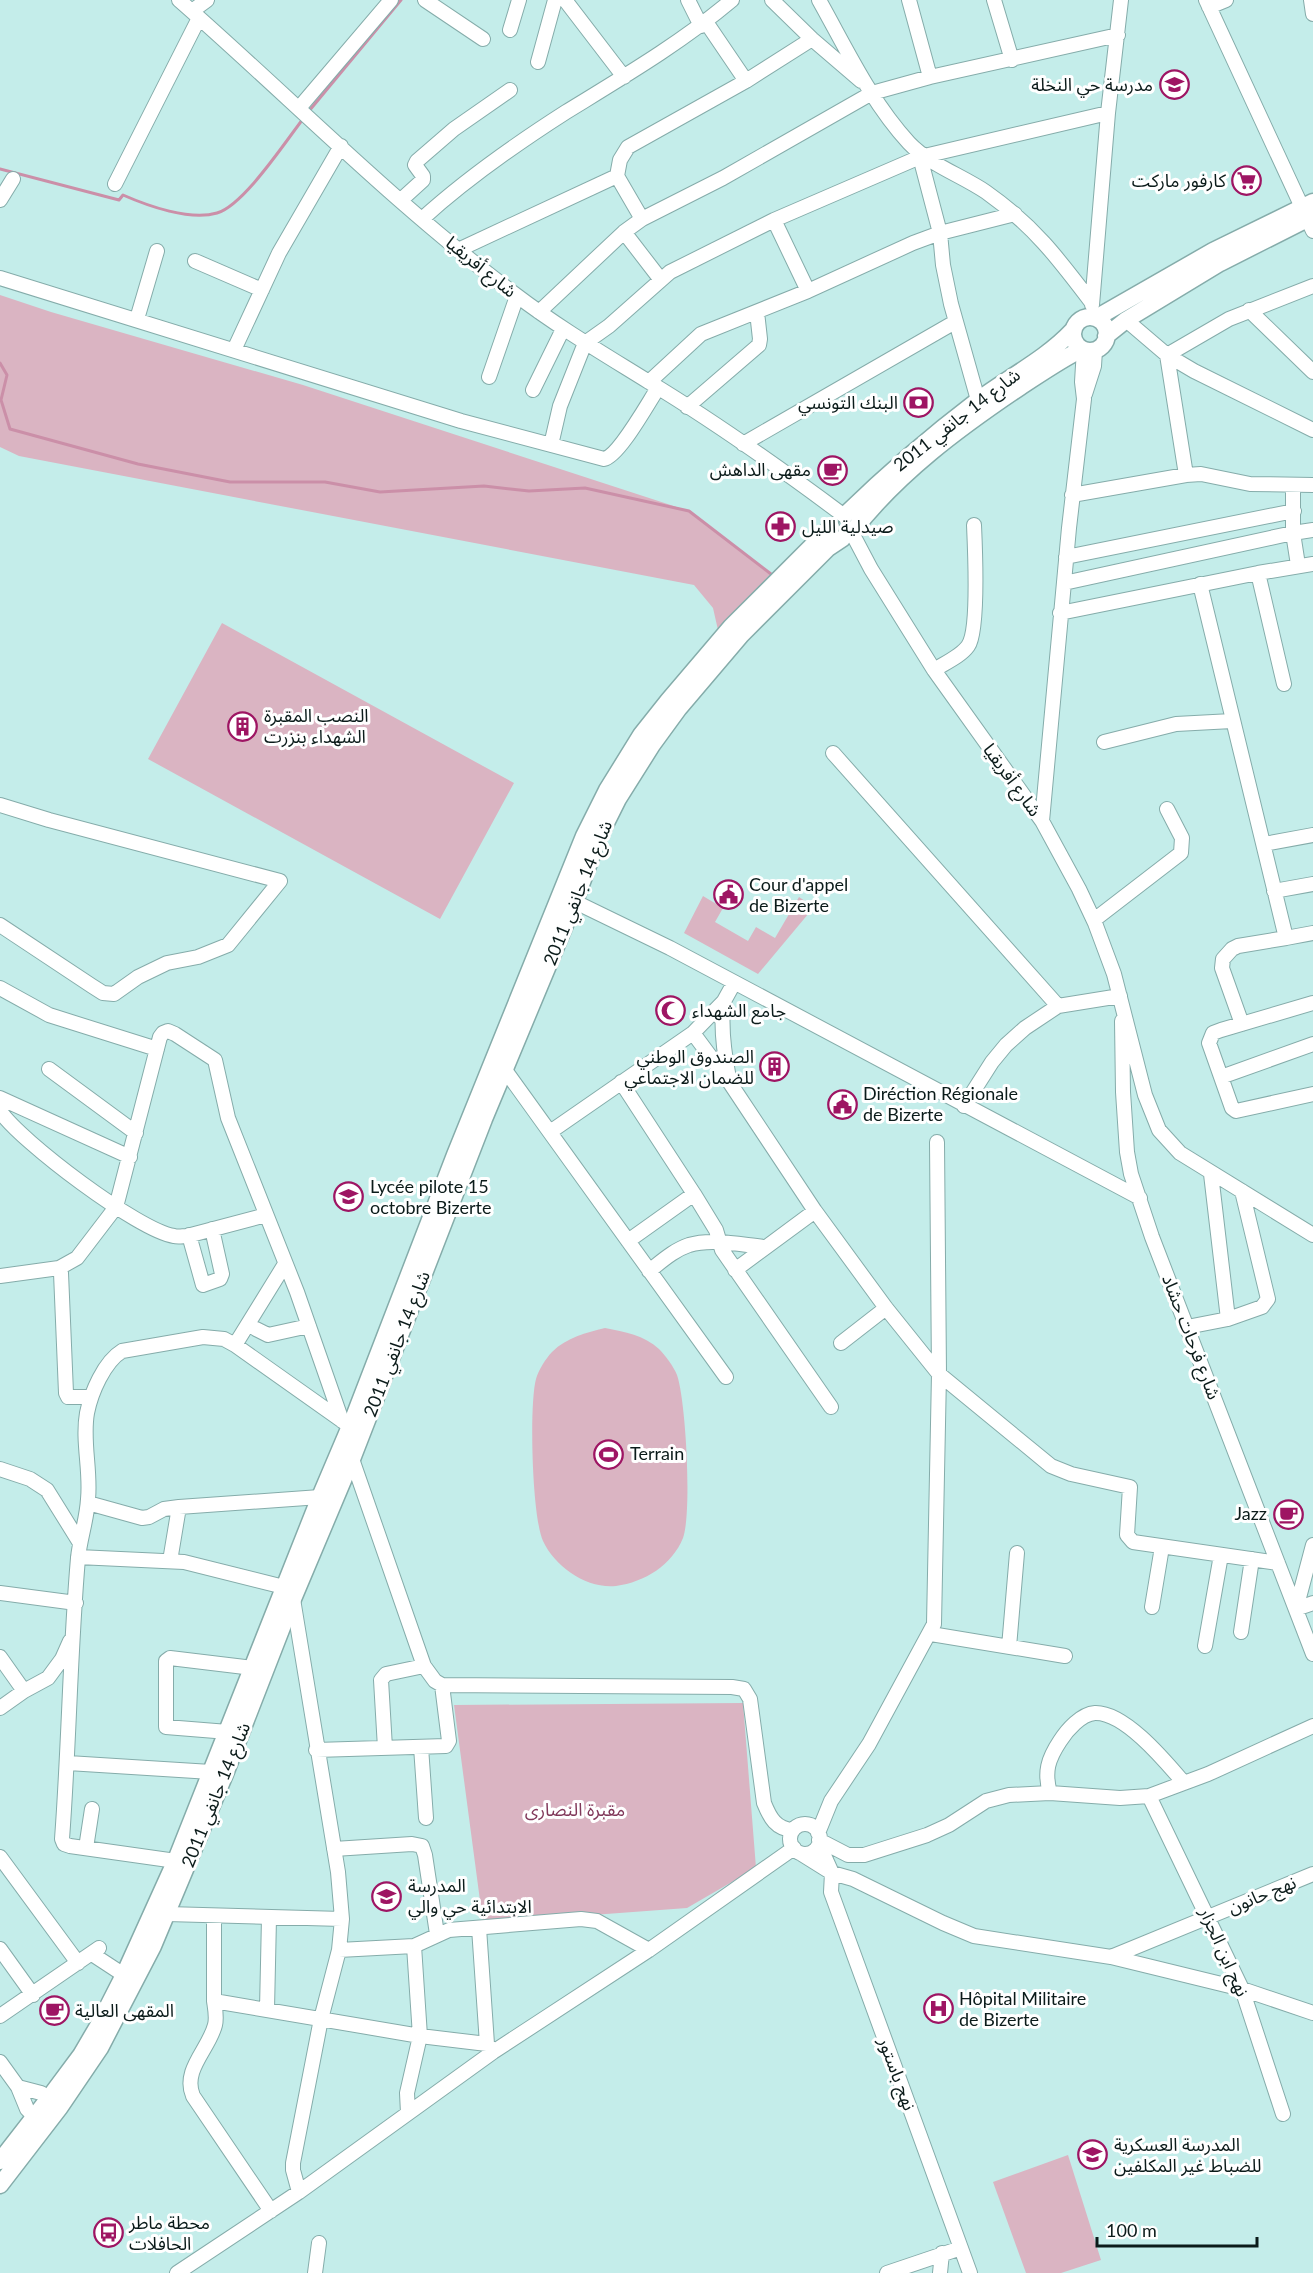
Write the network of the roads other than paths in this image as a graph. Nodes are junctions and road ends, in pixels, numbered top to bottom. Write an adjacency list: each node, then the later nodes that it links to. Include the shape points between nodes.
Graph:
1 (179, 0): 19 (street, شارع أفريقيا)
2 (207, 0): 19 (street)
3 (391, 0): 32 (street)
4 (425, 0): 23 (street)
5 (519, 0): 21 (street)
6 (555, 0): 26 (street)
7 (565, 0): 27 (street)
8 (688, 0): 20 (street)
9 (732, 0): 20 (street)
10 (772, 0): 24 (street)
11 (819, 0): 31 (street)
12 (909, 0): 28 (street)
13 (994, 0): 25 (street)
14 (1121, 0): 22 (street)
15 (1226, 0): 17 (street)
16 (1311, 0): 18 (street)
17 (1208, 4): 42 (street)
18 (1313, 14)
19 (195, 15): 32 (street, شارع أفريقيا); 38 (street)
20 (704, 24): 27 (street); 29 (street)
21 (510, 30)
22 (1118, 34): 25 (street); 33 (street)
23 (483, 39)
24 (812, 39): 29 (street); 31 (street)
25 (1012, 60): 28 (street)
26 (538, 62)
27 (624, 77): 43 (street, via 534,134)
28 (930, 77): 31 (street)
29 (746, 81): 36 (street, via 628,147)
30 (510, 90): 40 (street, via 417,161 415,165 423,180)
31 (870, 90): 35 (street); 44 (street, via 723,178)
32 (299, 108): 34 (street, شارع أفريقيا)
33 (1108, 113): 35 (street); 60 (street)
34 (341, 147): 40 (street, شارع أفريقيا); 54 (street)
35 (922, 157): 41 (street, via 965,178); 45 (street); 47 (street)
36 (617, 176): 44 (street); 48 (street)
37 (14, 179): 39 (street)
38 (115, 184)
39 (0, 200)
40 (401, 200): 43 (street, شارع أفريقيا)
41 (1015, 214): 47 (street); 60 (street, via 1044,241)
42 (1310, 215): 60 (main road, شارع 14 جانفي 2011, via 1213,251); 62 (main road, شارع 14 جانفي 2011)
43 (422, 219): 48 (street, شارع أفريقيا)
44 (642, 219): 46 (street)
45 (774, 220): 52 (street); 55 (street)
46 (624, 232): 52 (street); 58 (street)
47 (940, 233): 55 (street); 63 (street)
48 (458, 250): 56 (street, شارع أفريقيا)
49 (157, 251): 61 (street)
50 (195, 261): 54 (street)
51 (0, 278): 61 (street)
52 (661, 280): 67 (street)
53 (1313, 286): 57 (street)
54 (262, 290): 69 (street)
55 (808, 291): 59 (street)
56 (516, 296): 58 (street, شارع أفريقيا); 72 (street)
57 (1249, 310): 70 (street); 71 (street)
58 (539, 312): 64 (street, شارع أفريقيا)
59 (757, 312): 73 (street, via 701,334); 76 (street, via 759,345)
60 (1093, 313): 65 (main road, شارع 14 جانفي 2011); 66 (main road, via 1104,325)
61 (137, 319): 69 (street)
62 (1126, 320): 66 (main road, شارع 14 جانفي 2011); 70 (street)
63 (955, 322): 75 (street); 78 (street)
64 (563, 329): 67 (street, شارع أفريقيا); 74 (street)
65 (1073, 330): 68 (main road, via 1075,341); 75 (main road, شارع 14 جانفي 2011, via 1058,346)
66 (1107, 336): 68 (main road, شارع 14 جانفي 2011, via 1103,344)
67 (585, 343): 73 (street, شارع أفريقيا); 79 (street, via 560,406)
68 (1087, 349): 83 (street); 86 (main road, شارع 14 جانفي 2011, via 1065,358 985,411)
69 (234, 350): 79 (street)
70 (1167, 355): 77 (street); 80 (street)
71 (1313, 372)
72 (489, 377)
73 (654, 385): 76 (street, شارع أفريقيا); 79 (street, via 611,457 604,459)
74 (533, 390)
75 (978, 400): 86 (main road, شارع 14 جانفي 2011, via 904,459)
76 (687, 406): 78 (street, شارع أفريقيا)
77 (1313, 430)
78 (743, 444): 86 (street, شارع أفريقيا, via 813,494)
79 (550, 445)
80 (1186, 475): 81 (street, via 1201,474 1250,484); 83 (street)
81 (1293, 485): 82 (street); 84 (street)
82 (1313, 485)
83 (1072, 495): 89 (street)
84 (1294, 511): 88 (street); 89 (street)
85 (974, 525): 96 (street, via 976,573 971,642)
86 (843, 528): 96 (street, شارع أفريقيا); 108 (main road, شارع 14 جانفي 2011, via 731,627 640,735 584,836)
87 (1313, 530): 88 (street)
88 (1293, 533): 91 (street); 93 (street)
89 (1066, 557): 93 (street)
90 (1313, 564): 91 (street)
91 (1298, 565): 92 (street)
92 (1258, 573): 94 (street); 97 (street)
93 (1064, 583): 95 (street)
94 (1200, 584): 95 (street); 98 (street)
95 (1060, 613): 103 (street)
96 (934, 670): 103 (street, شارع أفريقيا)
97 (1284, 684)
98 (1232, 721): 99 (street, via 1176,724); 105 (street)
99 (1104, 742)
100 (833, 753): 118 (street)
101 (0, 805): 110 (street, via 280,881 228,945 198,957 167,963 114,994 97,989)
102 (1167, 809): 109 (street, via 1182,838 1181,853)
103 (1042, 820): 109 (street, شارع أفريقيا)
104 (1313, 835): 105 (street)
105 (1264, 844): 107 (street)
106 (1313, 884): 107 (street)
107 (1274, 891): 112 (street)
108 (568, 898): 113 (street); 124 (main road, شارع 14 جانفي 2011); 165 (main road, شارع 14 جانفي 2011, via 454,1155)
109 (1094, 920): 116 (street, شارع أفريقيا)
110 (0, 925)
111 (1313, 933): 112 (street)
112 (1286, 939): 119 (street, via 1238,946 1223,959 1222,968)
113 (734, 983): 115 (street); 130 (street)
114 (0, 988): 122 (street, via 49,1015)
115 (724, 1001): 120 (street); 127 (street)
116 (1121, 1001): 118 (street); 136 (street, شارع أفريقيا, via 1145,1095 1159,1130 1180,1153); 139 (street, شارع فرحات حشاد, via 1125,1125 1131,1174)
117 (1313, 1003): 119 (street)
118 (1058, 1006): 130 (street, via 1006,1045)
119 (1242, 1024): 125 (street, via 1210,1037 1210,1049)
120 (693, 1033): 126 (street); 127 (street)
121 (1313, 1044): 125 (street)
122 (157, 1049): 133 (street); 142 (street, via 160,1037 168,1032 215,1060 228,1118)
123 (49, 1069): 133 (street)
124 (505, 1070): 132 (street); 165 (main road, شارع 14 جانفي 2011)
125 (1221, 1077): 128 (street, via 1236,1111)
126 (621, 1082): 132 (street); 138 (street)
127 (730, 1083): 141 (street)
128 (1313, 1094)
129 (0, 1098): 135 (street)
130 (964, 1106): 139 (street)
131 (0, 1111): 140 (street, via 23,1136)
132 (550, 1132): 146 (street)
133 (136, 1133): 135 (street)
134 (937, 1142): 161 (street)
135 (130, 1157): 140 (street)
136 (1211, 1174): 137 (street, شارع أفريقيا); 155 (street)
137 (1242, 1191): 145 (street, شارع أفريقيا); 155 (street, via 1268,1299 1262,1307)
138 (694, 1194): 146 (street); 147 (street, via 716,1230)
139 (1140, 1198): 157 (street, شارع فرحات حشاد)
140 (116, 1206): 144 (street, via 164,1233); 150 (street, via 77,1258)
141 (815, 1211): 148 (street); 154 (street)
142 (266, 1215): 143 (street); 149 (street)
143 (212, 1229): 144 (street); 144 (street, via 222,1274 220,1279 203,1285)
144 (189, 1235)
145 (1313, 1235)
146 (628, 1241): 152 (street)
147 (718, 1243): 148 (street); 151 (street); 152 (street, via 689,1245)
148 (765, 1247): 151 (street)
149 (285, 1264): 156 (street); 160 (street)
150 (59, 1268): 153 (street); 163 (street, via 66,1393 72,1398)
151 (735, 1270): 164 (street)
152 (649, 1271): 162 (street)
153 (0, 1276)
154 (886, 1308): 159 (street); 161 (street)
155 (1228, 1319): 157 (street)
156 (309, 1326): 158 (street, via 268,1335); 165 (street)
157 (1187, 1327): 179 (street, شارع فرحات حشاد)
158 (256, 1329)
159 (841, 1342)
160 (235, 1345): 163 (street, via 224,1339 203,1337 122,1351); 165 (street)
161 (939, 1374): 173 (street, via 1051,1466 1130,1487 1127,1535 1133,1542); 189 (street, via 936,1612)
162 (726, 1377)
163 (91, 1397): 169 (street, via 86,1431)
164 (831, 1407)
165 (351, 1427): 166 (main road, شارع 14 جانفي 2011); 168 (main road, شارع 14 جانفي 2011)
166 (352, 1459): 168 (main road, شارع 14 جانفي 2011); 195 (street)
167 (0, 1469): 171 (street, via 30,1479 47,1490)
168 (327, 1500): 170 (street); 182 (main road, شارع 14 جانفي 2011)
169 (88, 1503): 170 (street, via 142,1518); 171 (street)
170 (179, 1507): 178 (street)
171 (80, 1543): 176 (street)
172 (1313, 1545): 180 (street)
173 (1162, 1547): 175 (street); 185 (street)
174 (1017, 1553): 191 (street)
175 (1221, 1555): 177 (street); 190 (street)
176 (78, 1557): 178 (street); 183 (street)
177 (1252, 1559): 179 (street); 188 (street)
178 (170, 1561): 182 (street, via 213,1568)
179 (1278, 1563): 186 (street, شارع فرحات حشاد)
180 (1308, 1580): 186 (street)
181 (0, 1593): 183 (street)
182 (289, 1593): 196 (main road, شارع 14 جانفي 2011); 204 (street); 220 (main road, شارع 14 جانفي 2011)
183 (76, 1603): 187 (street)
184 (1313, 1603): 186 (street)
185 (1152, 1607)
186 (1296, 1610): 192 (street, شارع فرحات حشاد)
187 (74, 1632): 198 (street, via 56,1670); 205 (street)
188 (1241, 1632)
189 (931, 1634): 191 (street); 210 (street, via 869,1744)
190 (1205, 1646)
191 (1009, 1647): 193 (street)
192 (1313, 1654)
193 (1065, 1656)
194 (0, 1657): 198 (street)
195 (424, 1666): 197 (street); 203 (street, via 386,1674 381,1680)
196 (253, 1668): 201 (main road, شارع 14 جانفي 2011); 201 (street, via 170,1658 166,1661 166,1727)
197 (442, 1685): 202 (street, via 449,1743); 214 (street, via 744,1689 750,1699 764,1803 777,1826)
198 (24, 1691): 199 (street)
199 (0, 1707)
200 (1313, 1726): 207 (street)
201 (228, 1732): 206 (main road, شارع 14 جانفي 2011)
202 (421, 1747): 203 (street); 212 (street)
203 (385, 1748): 204 (street)
204 (316, 1750): 217 (street)
205 (68, 1763): 206 (street); 216 (street, via 62,1839 64,1844)
206 (212, 1772): 220 (main road, شارع 14 جانفي 2011)
207 (1184, 1783): 208 (street, via 1140,1736 1108,1715 1094,1713 1076,1723 1052,1753 1046,1770); 209 (street)
208 (1050, 1792): 209 (street, via 1120,1798); 215 (street, via 986,1801 927,1835 864,1855 848,1855)
209 (1149, 1796): 225 (street, نهج ابن الجزار)
210 (831, 1801): 213 (street); 215 (street)
211 (92, 1809): 216 (street)
212 (426, 1818)
213 (806, 1824): 214 (street); 215 (street, via 813,1827)
214 (793, 1830): 218 (street, via 790,1838)
215 (819, 1839): 218 (street, via 809,1853); 221 (street, نهج باستور)
216 (86, 1848): 220 (street)
217 (334, 1849): 227 (street); 229 (street, via 422,1846)
218 (797, 1850): 221 (street); 233 (street)
219 (0, 1857): 235 (street)
220 (182, 1862): 223 (main road, شارع 14 جانفي 2011); 236 (main road, شارع 14 جانفي 2011)
221 (832, 1874): 234 (street, via 853,1879 974,1936); 257 (street, نهج باستور, via 831,1892)
222 (1313, 1874): 225 (street, نهج حانون)
223 (167, 1914): 224 (street); 248 (main road, شارع 14 جانفي 2011, via 100,2048)
224 (214, 1916): 226 (street); 239 (street)
225 (1209, 1917): 234 (street, نهج حانون); 237 (street, نهج ابن الجزار)
226 (269, 1918): 227 (street); 240 (street)
227 (342, 1919): 232 (street)
228 (479, 1928): 229 (street); 233 (street, via 589,1919); 245 (street)
229 (437, 1934): 230 (street)
230 (414, 1946): 232 (street); 244 (street)
231 (0, 1949): 238 (street)
232 (339, 1950): 243 (street)
233 (649, 1950): 245 (street)
234 (1111, 1957): 237 (street)
235 (78, 1963): 236 (street, via 95,1951); 238 (street)
236 (124, 1975): 248 (main road, شارع 14 جانفي 2011)
237 (1242, 1989): 241 (street); 250 (street, نهج ابن الجزار)
238 (33, 1995): 242 (street)
239 (214, 2001): 240 (street); 255 (street, via 215,2024 193,2069 189,2088)
240 (267, 2008): 243 (street)
241 (1313, 2013)
242 (0, 2016)
243 (321, 2019): 244 (street); 254 (street, via 293,2163)
244 (420, 2036): 245 (street); 249 (street, via 407,2093)
245 (490, 2048): 249 (street)
246 (0, 2062): 247 (street)
247 (18, 2087): 248 (street, via 41,2093); 251 (street, via 27,2109)
248 (54, 2103): 251 (main road, شارع 14 جانفي 2011)
249 (408, 2113): 254 (street)
250 (1283, 2114)
251 (40, 2122): 252 (main road, شارع 14 جانفي 2011); 253 (main road, شارع 14 جانفي 2011)
252 (0, 2161)
253 (0, 2185)
254 (299, 2192): 255 (street)
255 (271, 2211): 259 (street)
256 (319, 2243): 260 (street)
257 (961, 2248): 258 (street); 263 (street, نهج باستور)
258 (942, 2253): 261 (street); 262 (street)
259 (177, 2273)
260 (315, 2273)
261 (887, 2273)
262 (940, 2273)
263 (970, 2273)

